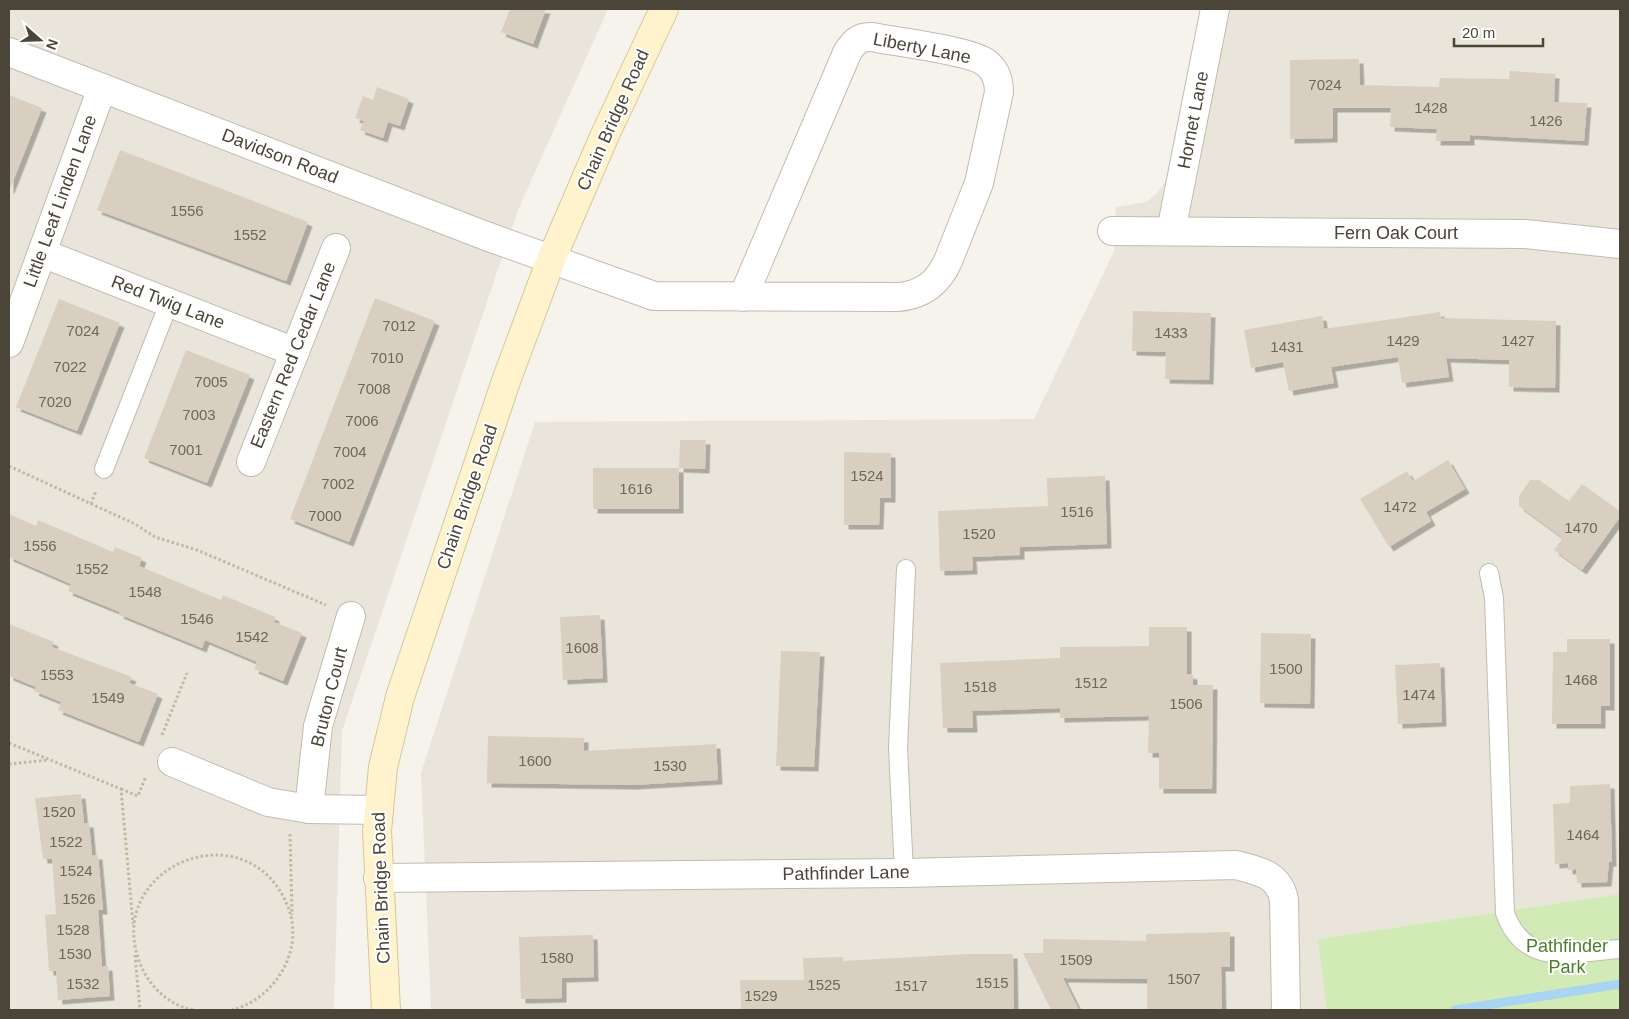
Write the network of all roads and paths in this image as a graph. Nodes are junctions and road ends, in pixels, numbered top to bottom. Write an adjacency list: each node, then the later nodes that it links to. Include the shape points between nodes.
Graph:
1 (664, 9): 10 (main road, Chain Bridge Road)
2 (1215, 9): 6 (street, Hornet Lane)
3 (9, 52): 4 (street, Davidson Road)
4 (102, 88): 9 (street, Little Leaf Linden Lane); 10 (street, Davidson Road)
5 (1112, 231): 6 (street, Fern Oak Court)
6 (1172, 231): 7 (street, Fern Oak Court, via 1525,234)
7 (1620, 244)
8 (336, 248): 14 (street, Eastern Red Cedar Lane)
9 (42, 253): 12 (street, Red Twig Lane); 13 (street, Little Leaf Linden Lane)
10 (552, 260): 11 (street, Liberty Lane, via 654,296); 26 (main road, Chain Bridge Road, via 506,381 407,672 387,743)
11 (743, 297): 11 (street, Liberty Lane, via 898,297 910,296 927,288 946,267 979,183 999,92 992,69 973,56 866,36 856,41)
12 (169, 303): 14 (street, Red Twig Lane); 17 (lane)
13 (9, 343)
14 (295, 352): 15 (street, Eastern Red Cedar Lane)
15 (251, 462)
16 (9, 466): 20 (path, via 135,524 155,537 198,550)
17 (104, 469)
18 (906, 569): 27 (lane, via 898,748)
19 (1489, 573): 31 (lane, via 1494,598 1505,914 1521,942 1538,952 1560,954)
20 (351, 616): 25 (street, Bruton Court, via 318,726)
21 (9, 744): 22 (path)
22 (50, 760): 24 (path); 30 (path, via 121,789)
23 (172, 762): 25 (street, via 268,802)
24 (9, 764)
25 (300, 807): 26 (street); 29 (path, via 289,854)
26 (379, 810): 28 (main road, Chain Bridge Road)
27 (904, 872): 28 (street, Pathfinder Lane); 36 (street, Pathfinder Lane, via 1236,865 1269,874 1282,889)
28 (378, 878): 35 (main road, Chain Bridge Road)
29 (292, 928): 30 (path, via 280,890 266,874 249,863 212,854 193,856 176,863 148,888 135,922); 34 (path, via 285,968 274,985 258,999)
30 (134, 941): 32 (path); 33 (path, via 138,959 157,990 172,1002)
31 (1620, 949)
32 (140, 1010)
33 (193, 1010)
34 (232, 1010)
35 (386, 1010)
36 (1286, 1010)

